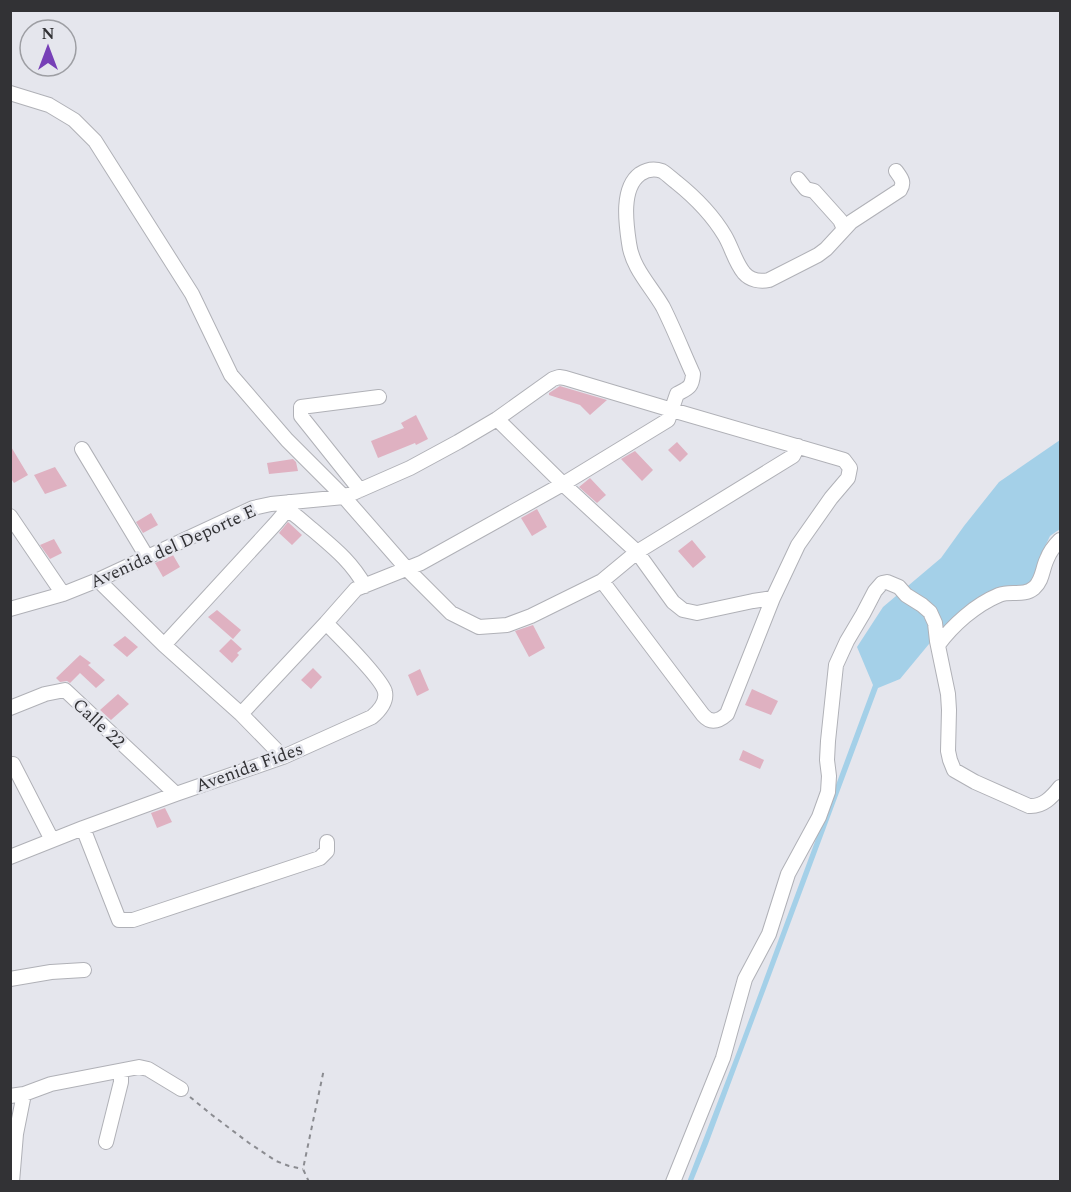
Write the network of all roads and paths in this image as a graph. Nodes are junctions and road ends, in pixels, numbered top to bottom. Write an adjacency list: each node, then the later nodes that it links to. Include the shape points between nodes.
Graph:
1 (10, 93): 12 (street, via 49,105 74,120 95,141 192,294 231,375 287,440)
2 (896, 171): 4 (street, via 903,182 900,190)
3 (798, 179): 4 (street, via 814,191)
4 (844, 229): 6 (street, via 807,262 769,280 757,280 746,275 711,214 697,199 663,172 645,171 637,176 625,216 631,255 663,308 693,374 688,388 677,394)
5 (379, 397): 11 (street, via 301,407 301,416)
6 (672, 410): 7 (street, Avenida del Deporte E, via 559,377); 8 (street); 10 (street, via 668,420)
7 (497, 419): 10 (street); 11 (street, Avenida del Deporte E, via 411,468)
8 (798, 446): 16 (street, via 793,456); 23 (street, via 844,460 850,473 798,545)
9 (82, 449): 17 (street)
10 (563, 484): 16 (street); 18 (street)
11 (360, 490): 12 (street, Avenida del Deporte E)
12 (344, 497): 13 (street, Avenida del Deporte E); 18 (street)
13 (288, 506): 17 (street, Avenida del Deporte E, via 254,508); 21 (street, via 344,557); 26 (street)
14 (10, 516): 22 (street)
15 (1060, 540): 27 (street, via 1033,589 999,595 975,609)
16 (637, 552): 20 (street); 23 (street, via 683,610 696,613)
17 (147, 557): 19 (street, Avenida del Deporte E)
18 (407, 569): 20 (street, via 452,613 479,627 507,625); 21 (street)
19 (98, 580): 22 (street, Avenida del Deporte E); 26 (street)
20 (602, 581): 23 (street, via 706,718 713,721 727,714)
21 (365, 586): 25 (street, via 356,589)
22 (63, 594): 24 (street, Avenida del Deporte E)
23 (773, 598)
24 (10, 609)
25 (326, 623): 29 (street); 30 (street, Avenida Fides, via 381,683 386,696 372,717)
26 (164, 645): 29 (street)
27 (938, 645): 32 (street, via 949,710 948,752 954,770 1029,806 1042,804); 48 (street, via 930,612 899,587 882,583 836,665 828,741 828,792 788,874 769,934 745,979 723,1058)
28 (10, 708): 33 (street, Calle 22, via 65,690)
29 (241, 714): 30 (street)
30 (283, 757): 33 (street, Avenida Fides)
31 (13, 764): 35 (street)
32 (1060, 787)
33 (176, 794): 34 (street, Avenida Fides)
34 (83, 828): 35 (street, Avenida Fides); 36 (street, via 119,920 126,921 320,858 327,851)
35 (52, 840): 37 (street, Avenida Fides)
36 (327, 842)
37 (10, 857)
38 (84, 970): 39 (street)
39 (10, 979)
40 (324, 1069): 45 (path)
41 (121, 1071): 42 (street, via 148,1069); 43 (street, via 51,1084); 44 (street)
42 (181, 1089): 45 (path, via 276,1161)
43 (17, 1095): 46 (street)
44 (106, 1142)
45 (303, 1169): 47 (path)
46 (12, 1182)
47 (309, 1182)
48 (674, 1182)

